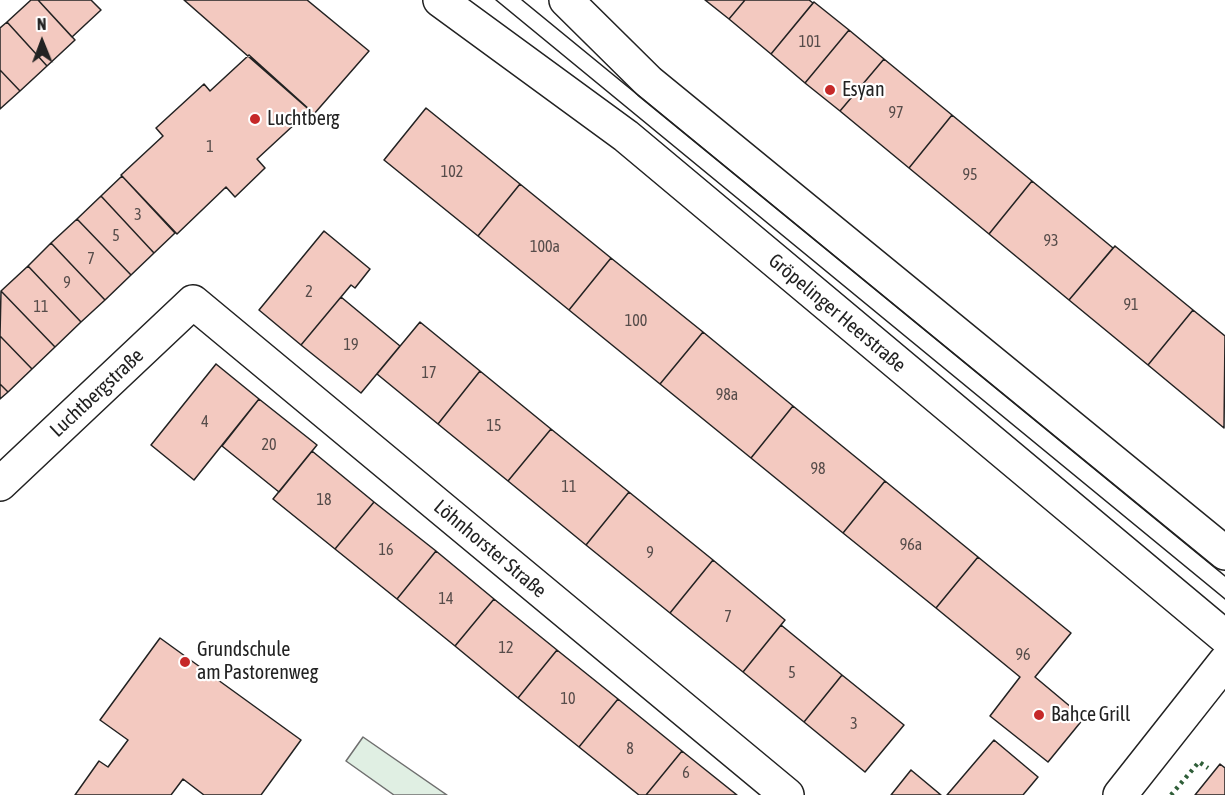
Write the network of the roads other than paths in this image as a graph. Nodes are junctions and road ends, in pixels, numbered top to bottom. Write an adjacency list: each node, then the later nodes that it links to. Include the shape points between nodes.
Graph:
1 (440, 0): 6 (main road, Gröpelinger Heerstraße, via 626,136)
2 (566, 0): 5 (main road, via 649,82)
3 (193, 302): 4 (main road, Luchtbergstraße); 8 (main road, Löhnhorster Straße)
4 (0, 484)
5 (1225, 553)
6 (1225, 637)
7 (1225, 662): 9 (main road)
8 (787, 795)
9 (1120, 795)

